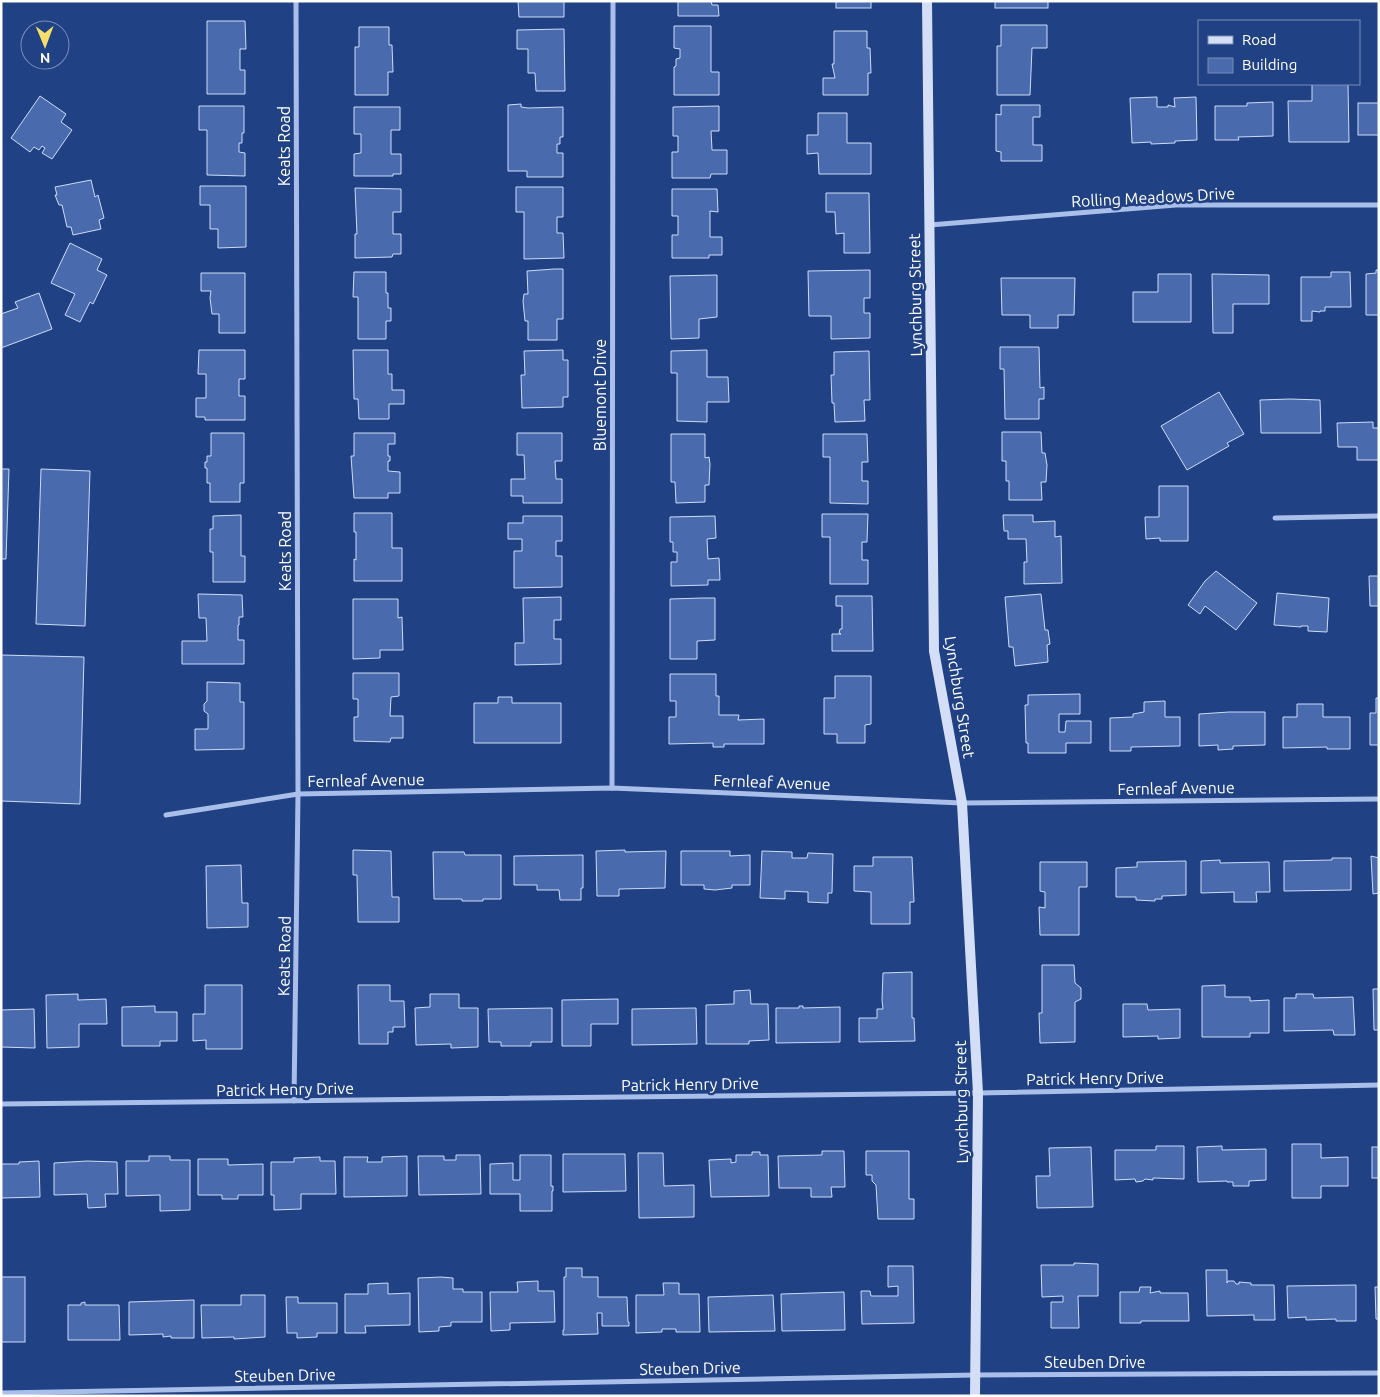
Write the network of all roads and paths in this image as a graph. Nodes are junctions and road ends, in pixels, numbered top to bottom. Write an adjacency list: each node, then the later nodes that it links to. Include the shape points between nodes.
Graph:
1 (296, 1): 9 (street, Keats Road)
2 (613, 1): 8 (street, Bluemont Drive)
3 (927, 1): 5 (street, Lynchburg Street)
4 (1379, 205): 5 (street, Rolling Meadows Drive, via 1176,205)
5 (930, 225): 11 (street, Lynchburg Street, via 934,650)
6 (1379, 516): 7 (street)
7 (1275, 518)
8 (612, 788): 9 (street, Fernleaf Avenue); 11 (street, Fernleaf Avenue)
9 (298, 794): 12 (street, Fernleaf Avenue); 15 (street, Keats Road)
10 (1379, 799): 11 (street, Fernleaf Avenue)
11 (962, 803): 14 (street, Lynchburg Street)
12 (166, 815)
13 (1379, 1085): 14 (street, Patrick Henry Drive)
14 (978, 1093): 15 (street, Patrick Henry Drive); 18 (street, Lynchburg Street)
15 (294, 1101): 16 (street, Patrick Henry Drive)
16 (1, 1104)
17 (1379, 1373): 18 (street, Steuben Drive)
18 (975, 1375): 19 (street, Steuben Drive); 20 (street, Lynchburg Street)
19 (1, 1393)
20 (975, 1396)

